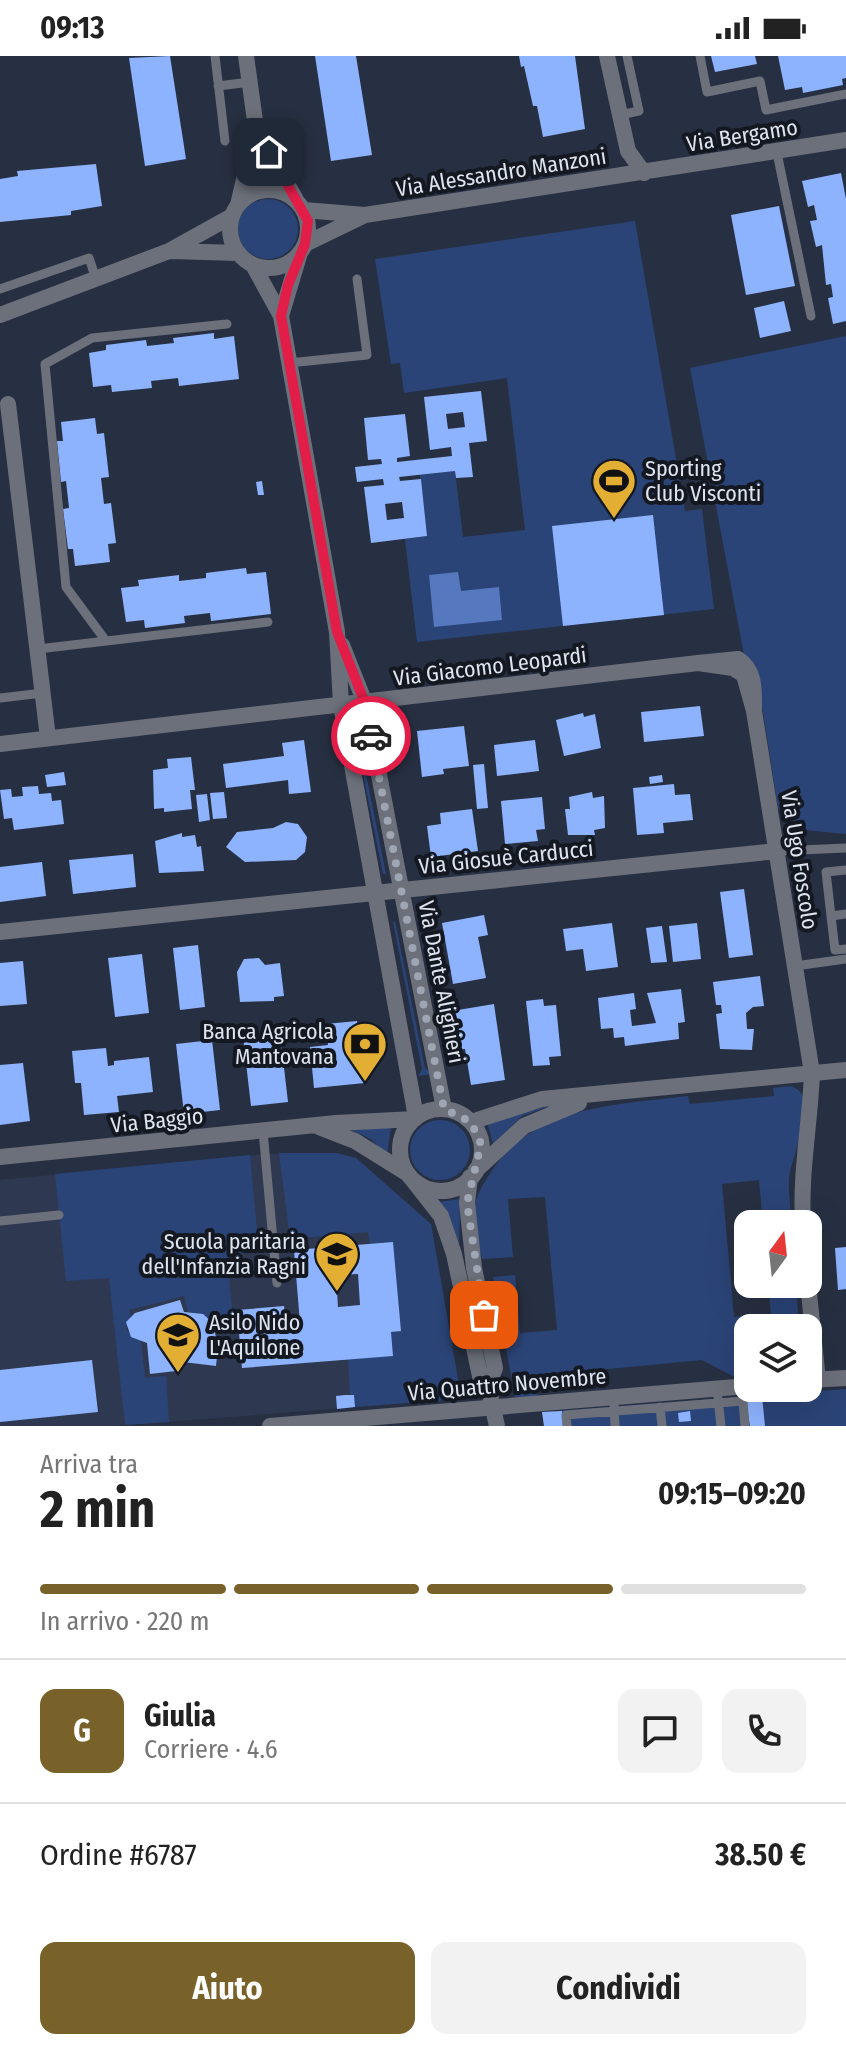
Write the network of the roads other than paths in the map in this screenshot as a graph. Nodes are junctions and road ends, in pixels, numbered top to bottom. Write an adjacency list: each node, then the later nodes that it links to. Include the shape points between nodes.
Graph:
1 (215, 56): 7 (lane)
2 (246, 56): 6 (street)
3 (607, 56): 9 (street)
4 (627, 56): 9 (lane, via 639,111)
5 (700, 56): 8 (lane, via 707,92 760,81 766,110)
6 (250, 82): 7 (lane); 10 (street)
7 (218, 86): 12 (lane)
8 (846, 94)
9 (620, 115): 14 (street, via 628,151)
10 (256, 128): 15 (street); 16 (street)
11 (846, 140): 13 (street, Via Bergamo)
12 (225, 141)
13 (777, 153): 14 (street, Via Bergamo); 27 (lane)
14 (644, 173): 17 (street, Via Alessandro Manzoni)
15 (300, 205): 16 (street, via 272,190 260,191); 17 (street, Via Alessandro Manzoni); 18 (street, via 308,221)
16 (235, 211): 19 (street); 20 (street, via 230,235)
17 (365, 215): 18 (street, Via Alessandro Manzoni)
18 (302, 249): 21 (street, via 286,265); 26 (street, Via Dante Alighieri)
19 (169, 251): 20 (street); 22 (street)
20 (238, 253): 21 (street)
21 (253, 265): 26 (street, Via Dante Alighieri)
22 (96, 279): 24 (lane, via 89,258); 25 (street)
23 (357, 279): 29 (lane, via 367,355)
24 (0, 289)
25 (0, 315)
26 (281, 316): 29 (street, Via Dante Alighieri)
27 (811, 316)
28 (227, 324): 33 (lane, via 92,338 45,364 66,587)
29 (289, 363): 32 (street, Via Dante Alighieri)
30 (8, 404): 34 (street)
31 (268, 622): 33 (lane)
32 (337, 632): 39 (street, Via Dante Alighieri); 40 (street, Via Dante Alighieri)
33 (106, 641): 34 (lane)
34 (38, 649): 37 (street)
35 (738, 659): 36 (street, Via Giacomo Leopardi); 41 (street, Via Ugo Foscolo, via 750,671)
36 (698, 663): 39 (street, Via Giacomo Leopardi); 41 (street, Via Giacomo Leopardi, via 744,675)
37 (43, 693): 38 (lane); 42 (street)
38 (0, 698)
39 (365, 703): 40 (street, Via Giacomo Leopardi); 47 (street, Via Dante Alighieri)
40 (341, 705): 42 (street, Via Giacomo Leopardi); 48 (street, Via Dante Alighieri)
41 (754, 711): 45 (street, Via Ugo Foscolo)
42 (48, 738): 43 (street, Via Giacomo Leopardi)
43 (0, 744)
44 (846, 848): 45 (lane)
45 (777, 851): 47 (street, Via Giosuè Carducci); 54 (street, Via Ugo Foscolo)
46 (846, 870): 50 (lane, via 826,872)
47 (402, 890): 48 (street, Via Giosuè Carducci); 58 (street, Via Dante Alighieri)
48 (376, 893): 51 (street, Via Giosuè Carducci); 59 (street, Via Dante Alighieri)
49 (846, 914): 50 (lane)
50 (831, 916): 52 (lane, via 835,950)
51 (0, 932)
52 (846, 949)
53 (846, 959): 54 (lane)
54 (795, 966): 56 (street, Via Ugo Foscolo)
55 (846, 1070): 56 (street)
56 (812, 1073): 57 (street); 66 (street)
57 (602, 1096): 60 (street, via 542,1099); 64 (street, via 524,1126)
58 (444, 1109): 59 (street); 60 (street)
59 (415, 1118): 61 (street, Via Baggio); 65 (street, via 401,1141 401,1160)
60 (471, 1122): 64 (street, via 481,1144)
61 (318, 1126): 62 (street, Via Baggio); 65 (street, Via Baggio, via 355,1141)
62 (263, 1131): 63 (street, Via Baggio); 69 (lane)
63 (0, 1157)
64 (473, 1174): 65 (street, via 444,1190 422,1186); 72 (street, via 467,1203 474,1268 495,1368)
65 (410, 1176): 72 (street, via 441,1216 480,1376)
66 (802, 1210)
67 (59, 1215): 68 (lane)
68 (0, 1221)
69 (277, 1283)
70 (846, 1378): 71 (street)
71 (822, 1379)
72 (488, 1386): 77 (street)
73 (734, 1391): 74 (street, Via Quattro Novembre)
74 (718, 1396): 75 (street, Via Quattro Novembre); 76 (lane); 83 (lane); 84 (lane, via 743,1401)
75 (614, 1405): 76 (lane); 77 (street, Via Quattro Novembre); 80 (lane, via 566,1415); 81 (lane)
76 (660, 1407): 82 (lane)
77 (493, 1408): 78 (street, Via Quattro Novembre); 79 (street)
78 (270, 1426)
79 (497, 1426)
80 (567, 1426)
81 (615, 1426)
82 (662, 1426)
83 (721, 1426)
84 (745, 1426)

